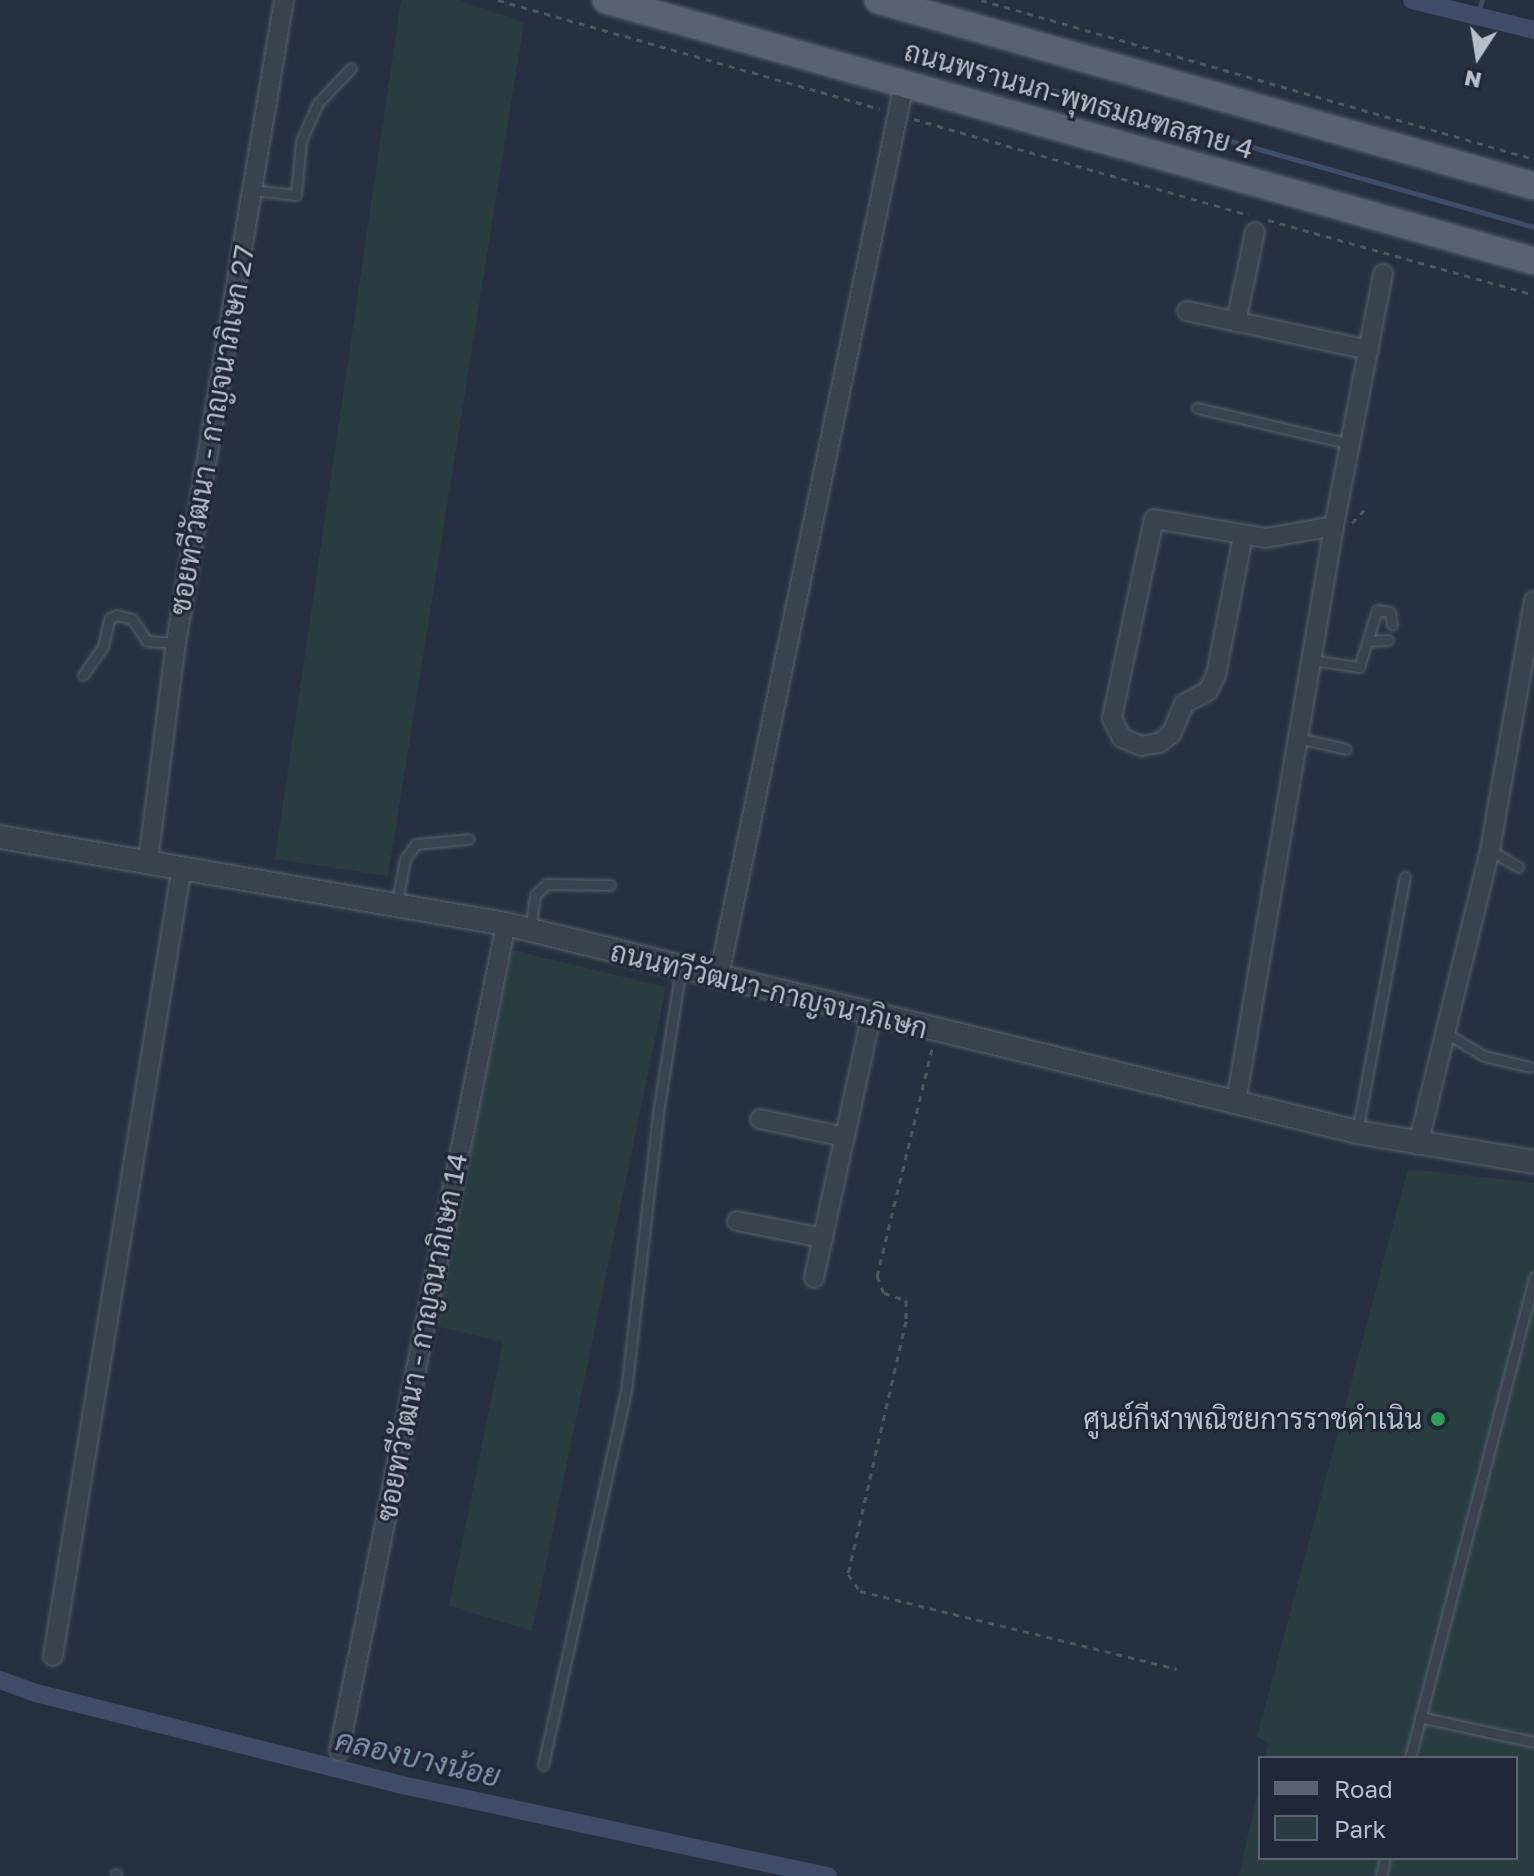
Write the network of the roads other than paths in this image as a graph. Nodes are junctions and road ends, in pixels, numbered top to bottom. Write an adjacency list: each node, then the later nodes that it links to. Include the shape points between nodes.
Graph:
1 (284, 0): 8 (street, ซอยทวีวัฒนา - กาญจนาภิเษก 27)
2 (606, 0): 4 (main road, ถนนพรานนก-พุทธมณฑลสาย 4)
3 (878, 0): 7 (main road, ถนนพรานนก-พุทธมณฑลสาย 4)
4 (652, 6): 6 (main road, ถนนพรานนก-พุทธมณฑลสาย 4)
5 (351, 68): 8 (lane, via 318,103 301,141 296,195)
6 (904, 84): 10 (main road, ถนนพรานนก-พุทธมณฑลสาย 4); 40 (street)
7 (1534, 186)
8 (252, 190): 23 (street, ซอยทวีวัฒนา - กาญจนาภิเษก 27)
9 (1255, 232): 13 (street)
10 (1534, 261)
11 (1383, 274): 14 (street)
12 (1187, 311): 13 (street)
13 (1236, 322): 14 (street)
14 (1369, 350): 16 (street)
15 (1197, 408): 16 (lane)
16 (1350, 444): 17 (street)
17 (1334, 526): 18 (street, via 1287,537); 24 (street)
18 (1243, 536): 18 (street, via 1154,519 1112,718 1122,738 1141,746 1159,743 1171,734 1184,704 1208,691 1216,675)
19 (1534, 601): 30 (street)
20 (1392, 625): 22 (lane, via 1390,612 1377,610)
21 (1388, 640): 22 (lane)
22 (1367, 641): 24 (lane, via 1359,667)
23 (176, 643): 25 (lane, via 147,641 132,619 116,615 109,619 103,646); 31 (street, ซอยทวีวัฒนา - กาญจนาภิเษก 27)
24 (1311, 660): 26 (street)
25 (83, 675)
26 (1298, 738): 27 (lane); 44 (street)
27 (1346, 749)
28 (0, 837): 31 (street, ถนนทวีวัฒนา-กาญจนาภิเษก)
29 (469, 839): 36 (lane, via 416,844 405,859)
30 (1490, 850): 33 (lane); 42 (street)
31 (148, 861): 32 (street, ถนนทวีวัฒนา-กาญจนาภิเษก)
32 (182, 866): 36 (street, ถนนทวีวัฒนา-กาญจนาภิเษก); 54 (street)
33 (1518, 867)
34 (1405, 876): 46 (lane)
35 (610, 885): 38 (lane, via 547,884 535,895)
36 (397, 902): 37 (street, ถนนทวีวัฒนา-กาญจนาภิเษก)
37 (506, 924): 38 (street, ถนนทวีวัฒนา-กาญจนาภิเษก); 57 (street, ซอยทวีวัฒนา - กาญจนาภิเษก 14)
38 (530, 930): 39 (street, ถนนทวีวัฒนา-กาญจนาภิเษก)
39 (681, 967): 40 (street, ถนนทวีวัฒนา-กาญจนาภิเษก); 59 (lane, via 658,1113 626,1391)
40 (719, 976): 41 (street, ถนนทวีวัฒนา-กาญจนาภิเษก)
41 (871, 1016): 44 (street, ถนนทวีวัฒนา-กาญจนาภิเษก); 47 (street)
42 (1446, 1033): 43 (lane, via 1484,1056); 48 (street)
43 (1530, 1067)
44 (1236, 1102): 46 (street, ถนนทวีวัฒนา-กาญจนาภิเษก)
45 (760, 1119): 47 (street)
46 (1357, 1132): 48 (street, ถนนทวีวัฒนา-กาญจนาภิเษก)
47 (845, 1137): 51 (street)
48 (1418, 1145): 49 (street, ถนนทวีวัฒนา-กาญจนาภิเษก)
49 (1534, 1162)
50 (737, 1221): 51 (street)
51 (823, 1238): 53 (street)
52 (1534, 1277): 55 (lane)
53 (814, 1278)
54 (53, 1656)
55 (1420, 1717): 56 (lane); 58 (lane)
56 (1534, 1742)
57 (339, 1751)
58 (1410, 1756)
59 (543, 1765)

